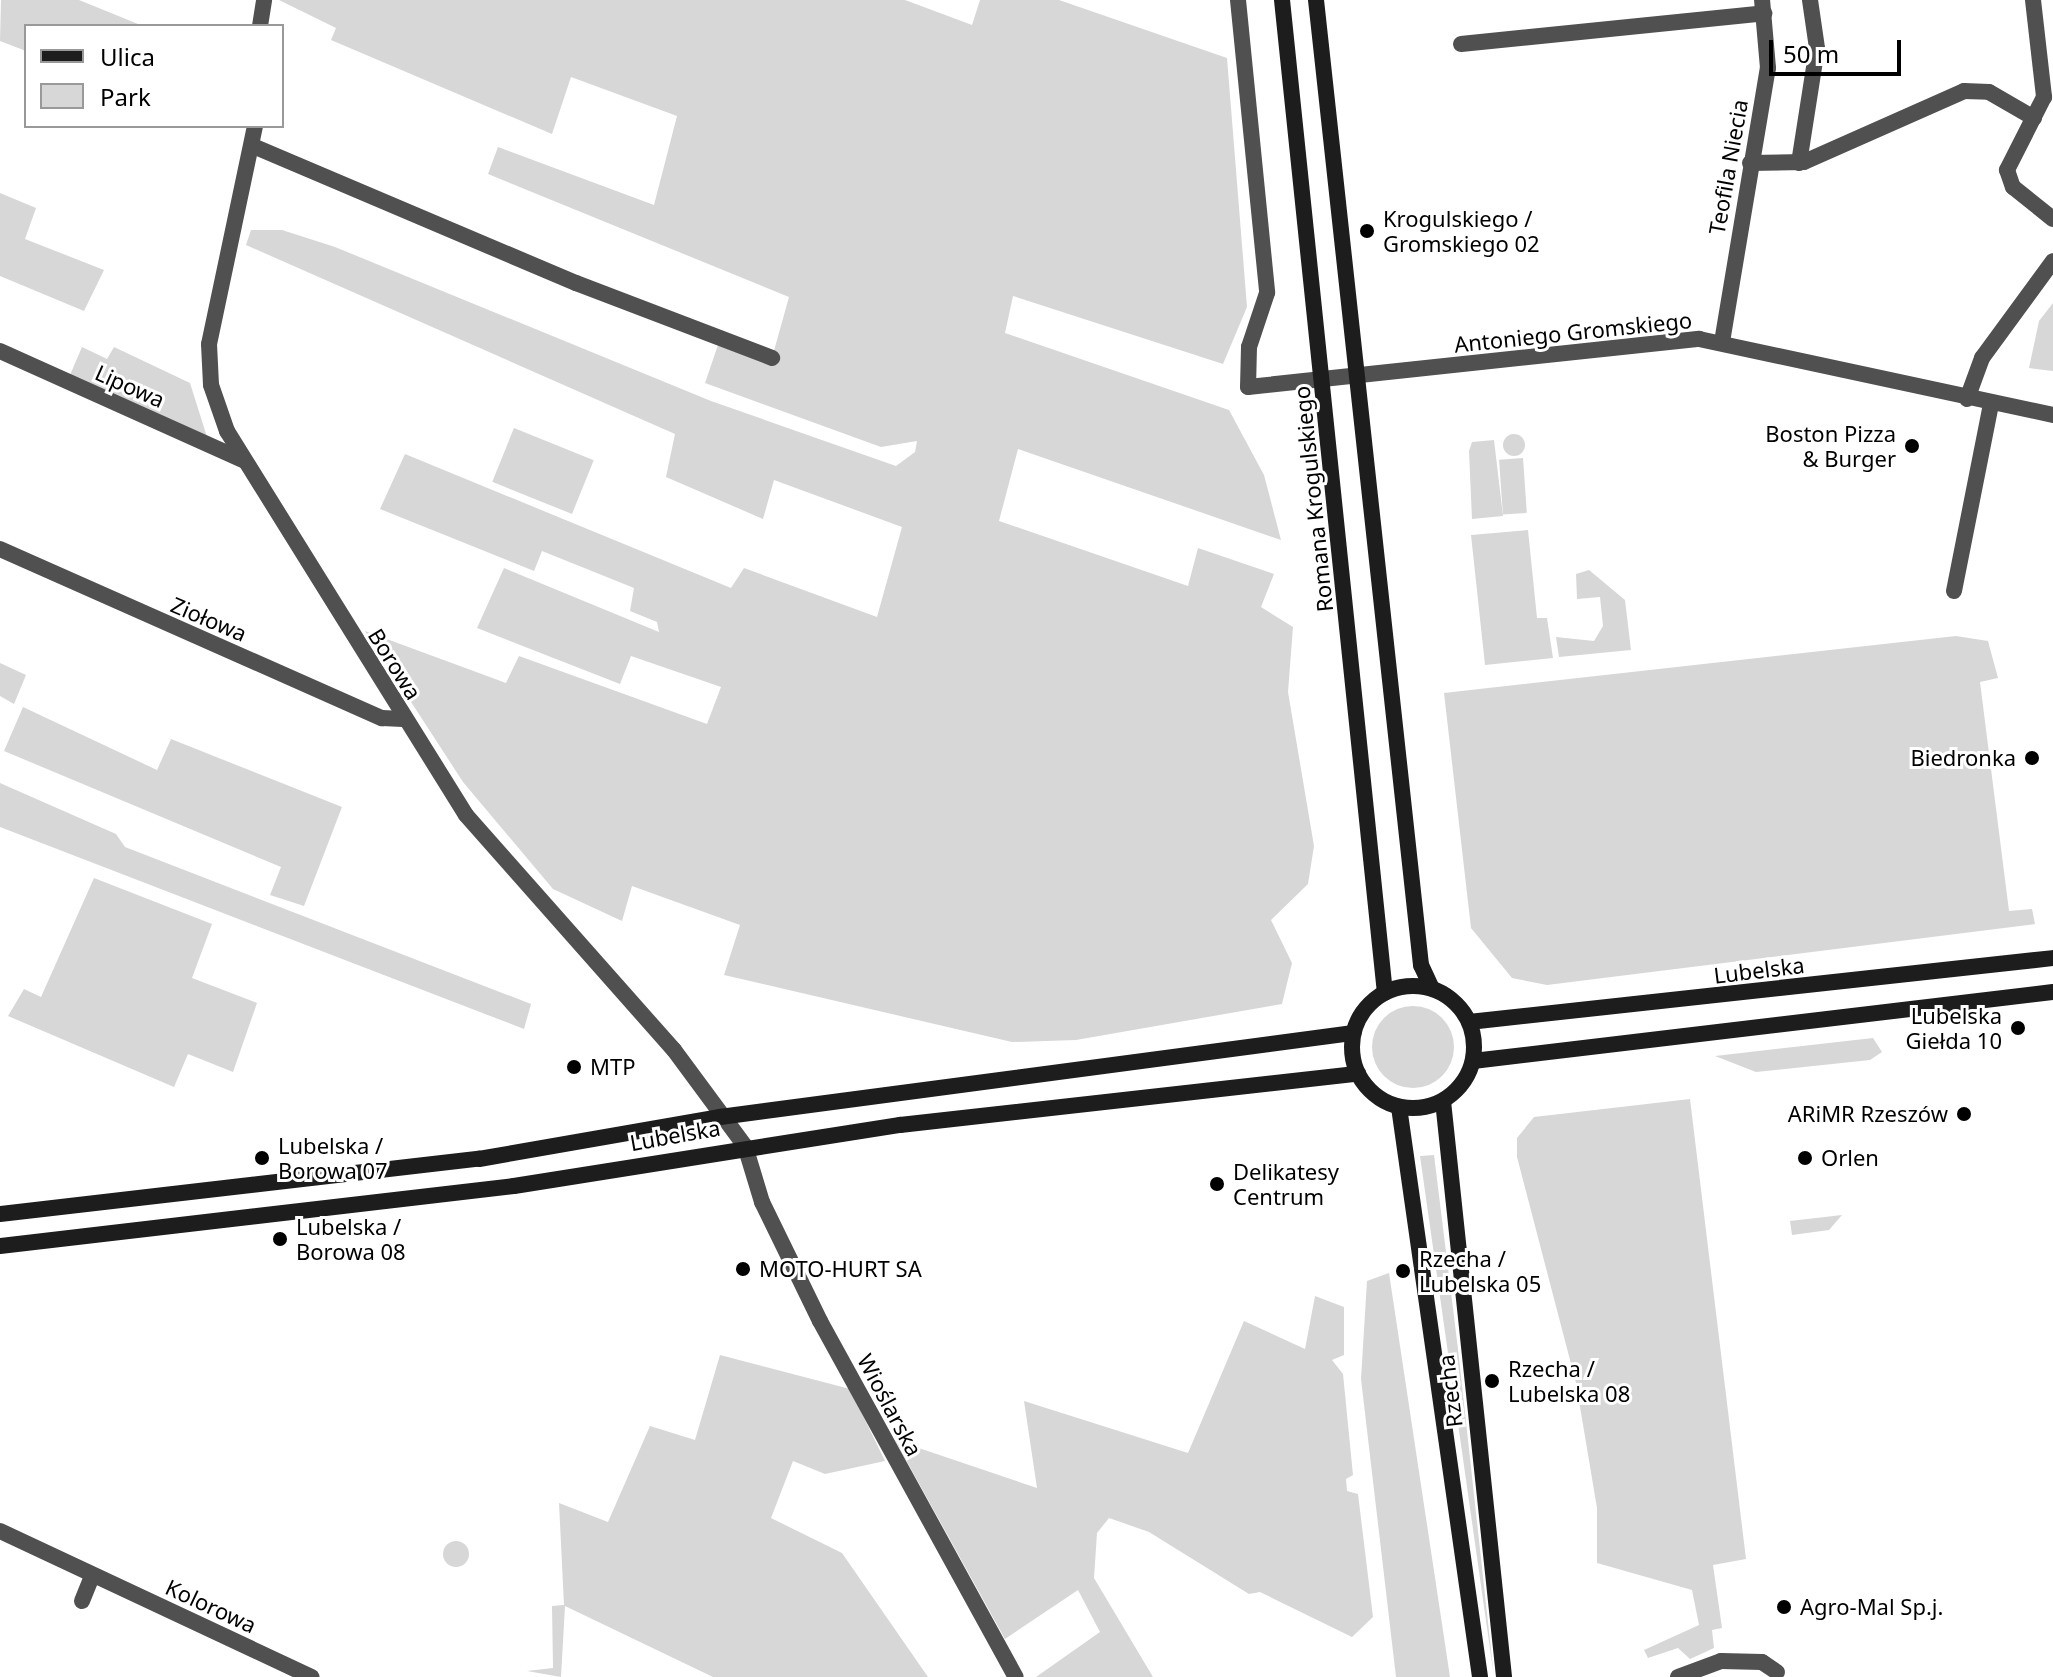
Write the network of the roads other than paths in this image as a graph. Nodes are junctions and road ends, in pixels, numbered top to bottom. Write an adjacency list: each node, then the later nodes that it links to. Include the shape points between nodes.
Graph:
1 (264, 0): 8 (street)
2 (1238, 0): 21 (street, Antoniego Gromskiego, via 1267,293 1249,347 1248,387)
3 (1282, 0): 21 (main road, Romana Krogulskiego)
4 (1316, 0): 20 (main road)
5 (1810, 0): 14 (street, via 1817,48)
6 (2033, 0): 10 (street, via 2047,77)
7 (1763, 6): 9 (street); 13 (street, Teofila Niecia, via 1768,68)
8 (260, 24)
9 (1461, 44)
10 (2034, 118): 14 (street, via 1989,92 1964,91); 15 (street, via 2007,170 2013,187)
11 (255, 128): 12 (street, Borowa)
12 (253, 146): 19 (street); 25 (street, Borowa, via 208,364)
13 (1750, 163): 14 (street); 17 (street, Teofila Niecia)
14 (1799, 163)
15 (2053, 219)
16 (2053, 261): 22 (street, via 2006,320)
17 (1722, 342): 20 (street, Antoniego Gromskiego); 22 (street, Antoniego Gromskiego)
18 (0, 351): 25 (street, Lipowa)
19 (772, 358)
20 (1358, 377): 21 (street, Antoniego Gromskiego); 30 (main road, via 1421,965)
21 (1322, 380): 32 (main road, Romana Krogulskiego)
22 (1967, 399): 23 (street, Antoniego Gromskiego)
23 (1991, 404): 24 (street, Antoniego Gromskiego); 27 (street)
24 (2053, 415)
25 (243, 460): 28 (street, Borowa)
26 (0, 549): 28 (street, Ziołowa, via 382,718)
27 (1954, 591)
28 (403, 719): 39 (street, Borowa, via 466,815 674,1050)
29 (2053, 958): 33 (main road, Lubelska)
30 (1432, 989): 32 (main road); 33 (main road)
31 (2053, 992): 35 (main road)
32 (1385, 993): 34 (main road)
33 (1469, 1022): 35 (main road)
34 (1353, 1033): 36 (main road); 39 (main road, Lubelska)
35 (1473, 1061): 37 (main road, via 1460,1087)
36 (1358, 1074): 38 (main road, via 1379,1099); 40 (main road, Lubelska)
37 (1443, 1101): 38 (main road); 50 (main road, Rzecha)
38 (1399, 1107): 49 (main road, Rzecha)
39 (720, 1117): 40 (street, Borowa); 41 (main road, Lubelska, via 479,1159)
40 (745, 1146): 42 (main road, Lubelska, via 514,1186); 48 (street, Wioślarska, via 762,1202 815,1311)
41 (0, 1214)
42 (0, 1246)
43 (0, 1531): 44 (street, Kolorowa)
44 (92, 1576): 45 (street); 47 (street, Kolorowa)
45 (82, 1601)
46 (1777, 1672): 51 (street, via 1762,1662 1721,1661)
47 (312, 1677)
48 (1016, 1677)
49 (1480, 1677)
50 (1504, 1677)
51 (1678, 1677)

